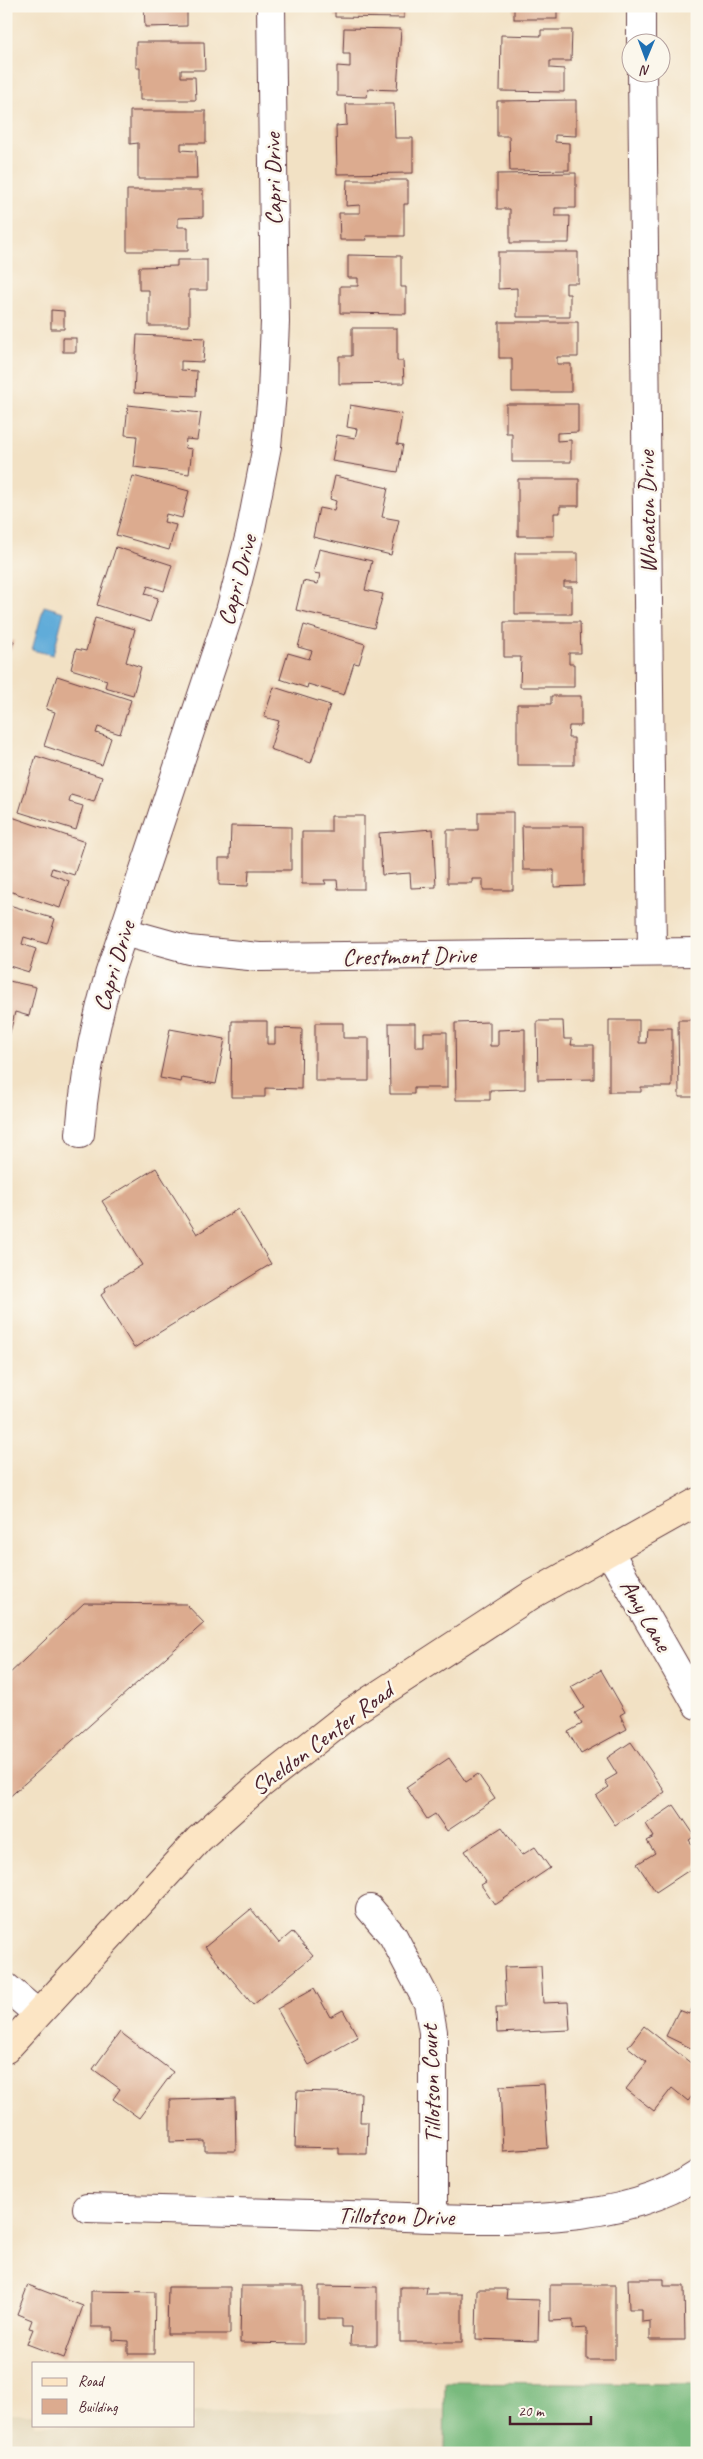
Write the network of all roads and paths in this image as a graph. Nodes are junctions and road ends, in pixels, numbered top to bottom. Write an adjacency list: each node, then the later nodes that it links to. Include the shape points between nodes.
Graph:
1 (271, 6): 5 (street, Capri Drive, via 275,322 267,446 250,534 230,611)
2 (641, 6): 3 (street)
3 (641, 32)
4 (642, 82): 6 (street, Wheaton Drive)
5 (124, 932): 6 (street, Crestmont Drive, via 189,950 259,958); 8 (street, Capri Drive, via 93,1032)
6 (652, 952): 7 (street, Crestmont Drive)
7 (697, 952)
8 (80, 1134)
9 (697, 1502): 10 (main road, Sheldon Center Road)
10 (609, 1552): 11 (street, Amy Lane); 14 (main road, Sheldon Center Road, via 533,1594 352,1712 261,1784 199,1839)
11 (697, 1705)
12 (370, 1909): 18 (street, Tillotson Court, via 392,1936 428,2004 433,2032)
13 (6, 1987): 14 (street)
14 (37, 2013): 15 (main road, Sheldon Center Road)
15 (6, 2049)
16 (697, 2175): 18 (street, Tillotson Drive, via 628,2206 529,2217)
17 (87, 2208): 18 (street, Tillotson Drive)
18 (433, 2216)

